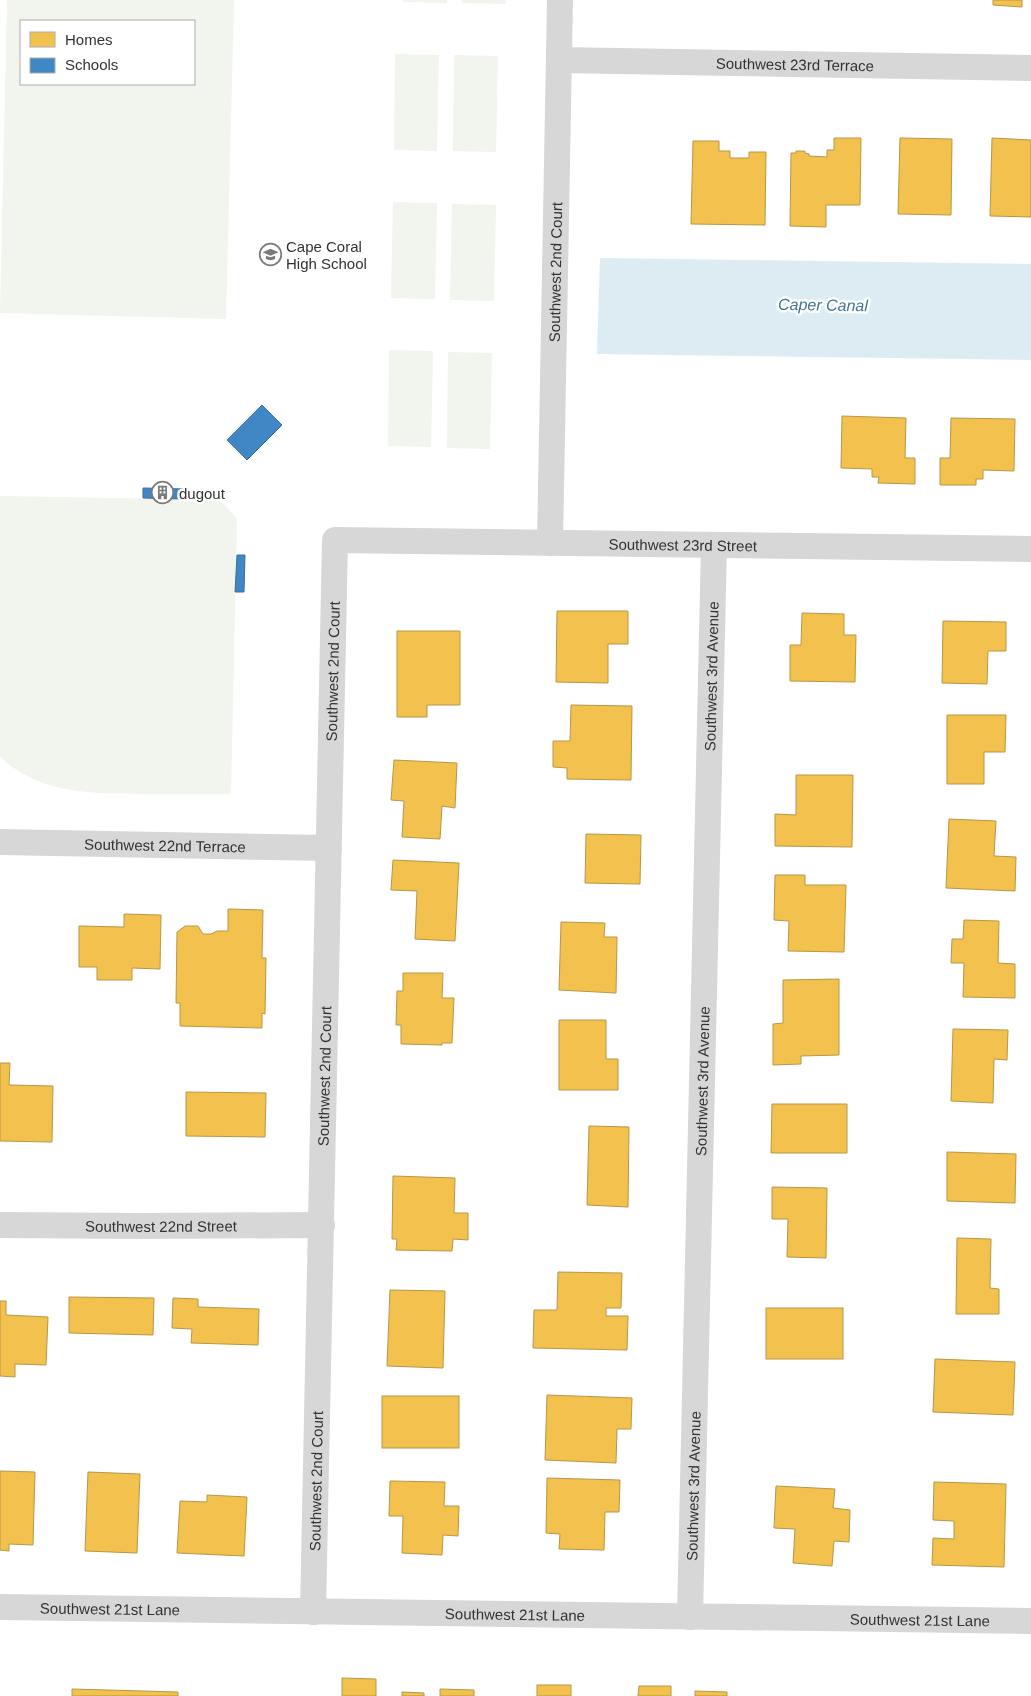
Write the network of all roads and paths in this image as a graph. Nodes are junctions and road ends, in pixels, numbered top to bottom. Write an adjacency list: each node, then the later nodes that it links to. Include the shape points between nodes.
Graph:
1 (560, 0): 2 (street, Southwest 2nd Court)
2 (559, 60): 3 (street, Southwest 23rd Terrace); 5 (street, Southwest 2nd Court)
3 (1031, 68)
4 (335, 540): 5 (street, Southwest 23rd Street); 9 (street, Southwest 2nd Court)
5 (550, 543): 6 (street, Southwest 23rd Street)
6 (714, 545): 7 (street, Southwest 23rd Street); 14 (street, Southwest 3rd Avenue)
7 (1031, 549)
8 (0, 842): 9 (street, Southwest 22nd Terrace)
9 (329, 848): 11 (street, Southwest 2nd Court)
10 (0, 1225): 11 (street, Southwest 22nd Street)
11 (322, 1225): 13 (street, Southwest 2nd Court)
12 (0, 1607): 13 (street, Southwest 21st Lane)
13 (313, 1612): 14 (street, Southwest 21st Lane)
14 (690, 1617): 15 (street, Southwest 21st Lane)
15 (1031, 1621)

